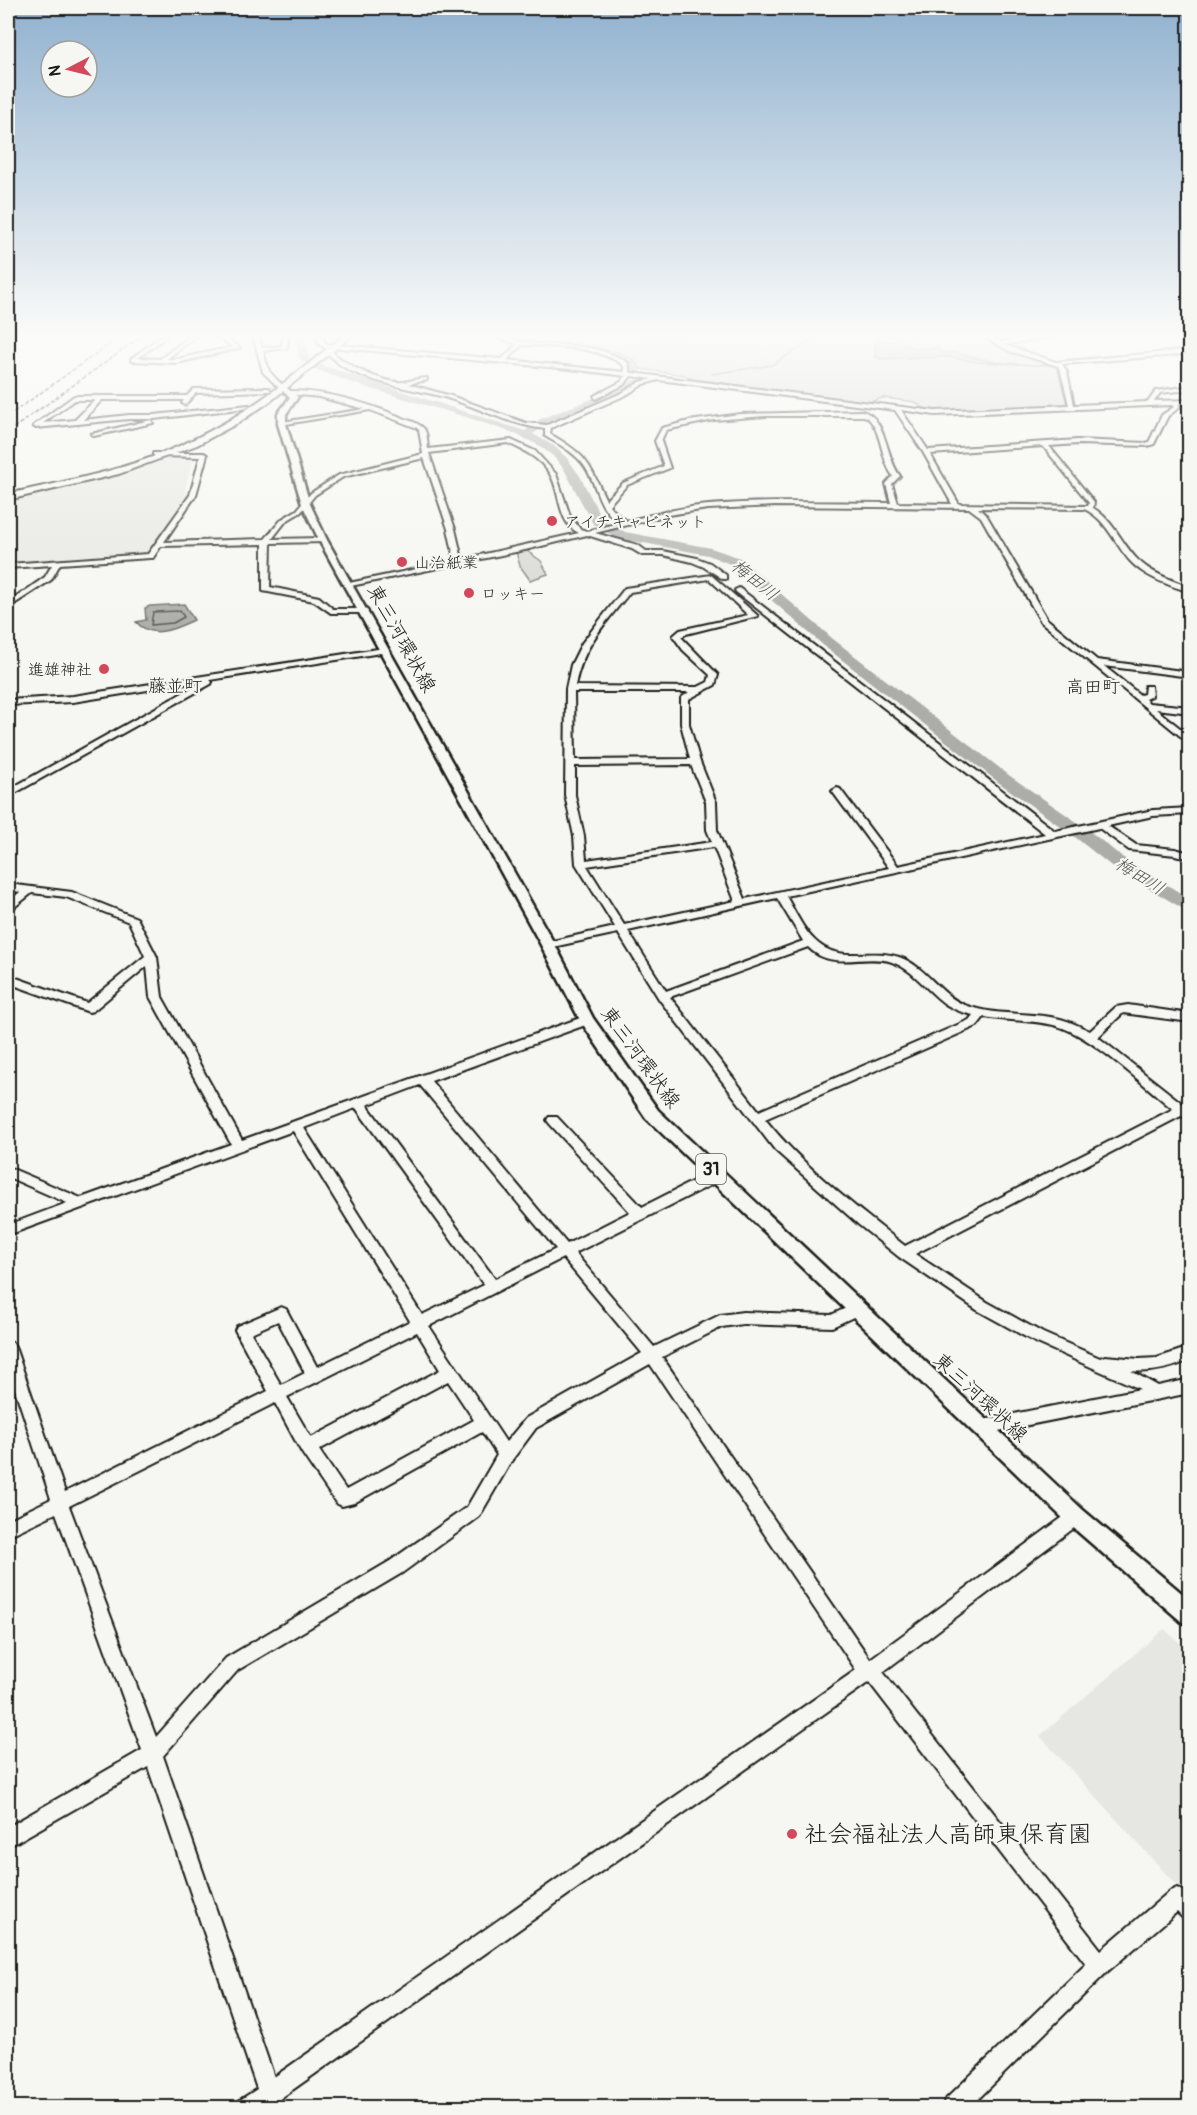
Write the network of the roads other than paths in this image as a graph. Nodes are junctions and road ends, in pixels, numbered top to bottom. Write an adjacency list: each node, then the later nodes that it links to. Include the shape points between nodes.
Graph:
1 (201, 435): 13 (highway)
2 (208, 435): 13 (highway)
3 (285, 435): 15 (main road, 東三河環状線 / 31)
4 (423, 435): 12 (street)
5 (547, 435): 16 (street, via 568,445 584,460)
6 (661, 435): 16 (street, via 658,441 668,466 625,484)
7 (881, 435): 17 (street, via 889,469 897,476 889,484)
8 (914, 435): 11 (street)
9 (1156, 435): 10 (street, via 1152,443 1136,445 1078,442)
10 (1047, 446): 11 (street); 20 (street, via 1092,503)
11 (926, 452): 18 (street)
12 (426, 453): 15 (street, via 341,476 313,494); 22 (street, via 509,441 519,443 554,475 567,516 578,531); 27 (street, via 456,540)
13 (160, 454): 14 (highway); 25 (street, via 204,455 193,495)
14 (8, 495)
15 (306, 504): 23 (main road, 東三河環状線 / 31); 24 (street, via 284,520)
16 (605, 505): 21 (street, via 608,512)
17 (895, 506): 18 (street); 21 (street, via 730,505)
18 (957, 507): 19 (street)
19 (972, 507): 20 (street); 34 (street, via 984,516 1044,620)
20 (1090, 508): 30 (street, via 1138,564)
21 (625, 523): 22 (street)
22 (585, 533): 27 (street); 51 (street, via 645,553 677,555 707,565)
23 (323, 540): 24 (street); 29 (main road, 東三河環状線 / 31)
24 (267, 542): 25 (street); 32 (street, via 266,589 316,599 331,611)
25 (160, 544): 26 (street, via 150,556)
26 (57, 562): 28 (street); 31 (street, via 48,578)
27 (459, 562): 29 (street)
28 (8, 566)
29 (349, 585): 32 (main road, 東三河環状線 / 31)
30 (1190, 590)
31 (8, 606)
32 (365, 614): 33 (main road, 東三河環状線 / 31)
33 (384, 650): 36 (street); 63 (main road, 東三河環状線 / 31)
34 (1094, 662): 35 (street); 40 (street)
35 (1190, 675)
36 (213, 678): 41 (street, via 73,699); 48 (street)
37 (1148, 688): 40 (street, via 1148,696)
38 (570, 689): 39 (street); 39 (street, via 578,655 626,592 711,577 754,616 678,634 686,650 714,675 712,683); 46 (street)
39 (702, 690): 45 (street, via 685,698 685,724)
40 (1138, 698): 42 (street)
41 (8, 702)
42 (1146, 705): 43 (street); 44 (street)
43 (1190, 710)
44 (1190, 741)
45 (695, 762): 46 (street); 52 (street, via 711,802)
46 (571, 763): 54 (street, via 570,795)
47 (837, 791): 55 (street)
48 (8, 794)
49 (1190, 811): 50 (street, via 1153,813)
50 (1101, 825): 51 (street); 53 (street, via 1133,848)
51 (1053, 835): 55 (street)
52 (716, 844): 54 (street); 59 (street)
53 (1190, 856)
54 (581, 864): 61 (street)
55 (895, 869): 58 (street)
56 (8, 887): 57 (street)
57 (30, 889): 60 (street); 64 (street, via 68,894 133,920)
58 (780, 894): 59 (street); 62 (street)
59 (741, 903): 61 (street)
60 (8, 907)
61 (621, 929): 63 (street); 66 (street)
62 (808, 943): 66 (street); 67 (street, via 836,959 899,961 957,1006)
63 (548, 945): 69 (main road, 東三河環状線 / 31)
64 (151, 957): 65 (street, via 89,1008); 77 (street, via 156,998)
65 (8, 979)
66 (663, 996): 74 (street)
67 (981, 1012): 70 (street, via 1059,1023); 74 (street, via 973,1023)
68 (1190, 1018): 70 (street, via 1120,1010)
69 (587, 1020): 71 (street); 79 (main road, 東三河環状線 / 31, via 652,1114)
70 (1091, 1037): 73 (street)
71 (424, 1081): 72 (street); 83 (street)
72 (360, 1104): 76 (street); 85 (street)
73 (1187, 1110): 84 (street)
74 (756, 1118): 84 (street, via 780,1147)
75 (553, 1120): 81 (street)
76 (297, 1127): 77 (street); 87 (street)
77 (239, 1147): 80 (street)
78 (8, 1172): 80 (street)
79 (718, 1175): 81 (street); 86 (main road, 東三河環状線 / 31)
80 (81, 1204): 82 (street)
81 (640, 1214): 83 (street)
82 (8, 1230)
83 (566, 1252): 85 (street); 90 (street)
84 (904, 1252): 91 (street, via 982,1306)
85 (494, 1288): 87 (street)
86 (857, 1309): 90 (street, via 832,1321 720,1321); 98 (main road, 東三河環状線 / 31)
87 (421, 1324): 92 (street); 93 (street)
88 (8, 1347): 101 (street)
89 (1190, 1353): 91 (street, via 1167,1364 1148,1367)
90 (652, 1355): 100 (street, via 531,1423); 105 (street)
91 (1092, 1361): 95 (street, via 1144,1383)
92 (450, 1372): 97 (street); 99 (street)
93 (314, 1376): 96 (street); 96 (street, via 281,1313 242,1330)
94 (1190, 1386): 95 (street)
95 (1157, 1393): 98 (street)
96 (277, 1395): 99 (street); 101 (street)
97 (483, 1423): 99 (street, via 348,1498 342,1498); 100 (street)
98 (983, 1427): 102 (main road, 東三河環状線 / 31)
99 (308, 1448)
100 (506, 1455): 106 (street, via 473,1512 396,1568 232,1664)
101 (60, 1502): 103 (street); 106 (street)
102 (1076, 1516): 104 (main road, 東三河環状線 / 31); 105 (street)
103 (8, 1528)
104 (1190, 1614)
105 (868, 1672): 109 (street, via 877,1678); 110 (street)
106 (153, 1754): 107 (street); 110 (street)
107 (8, 1838)
108 (1190, 1911): 109 (street, via 1177,1898)
109 (1100, 1965): 112 (street)
110 (272, 2100): 111 (street)
111 (248, 2108)
112 (953, 2108)

